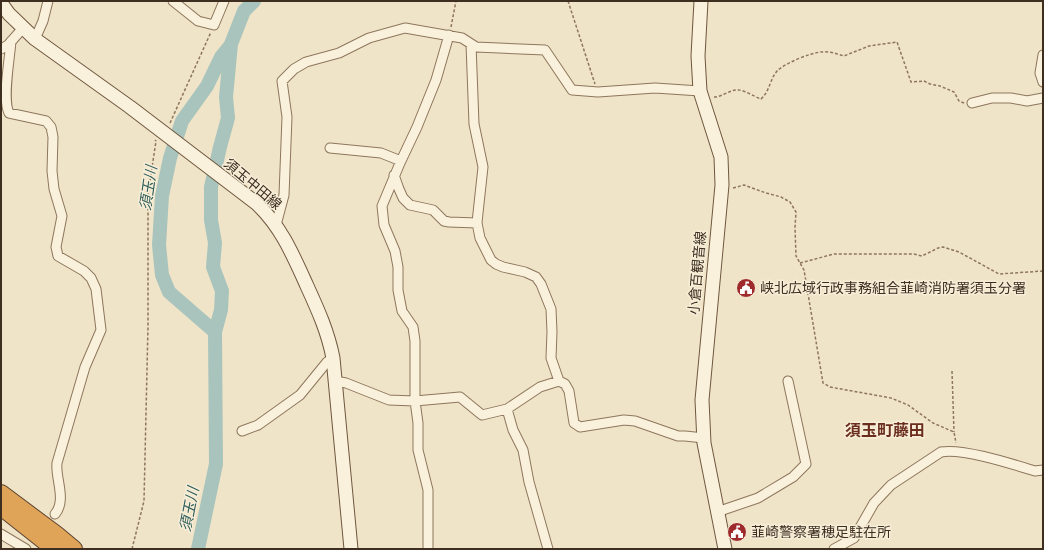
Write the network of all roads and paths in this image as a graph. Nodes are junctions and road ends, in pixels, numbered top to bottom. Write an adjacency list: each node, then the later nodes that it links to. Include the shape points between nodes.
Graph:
1 (48, 1): 11 (street)
2 (173, 1): 8 (street, via 198,21)
3 (224, 1): 8 (street)
4 (456, 1): 10 (path)
5 (568, 1): 17 (path)
6 (701, 1): 18 (main road, 小倉百観音線, via 698,56)
7 (1, 3): 9 (main road, 須玉中田線)
8 (214, 25): 21 (path)
9 (23, 28): 11 (main road, 須玉中田線); 12 (street)
10 (449, 35): 13 (street, via 462,38); 24 (street, via 436,80); 28 (street, via 406,28 369,38 339,53 306,62 282,81 287,117 284,195)
11 (35, 38): 21 (main road, 須玉中田線)
12 (12, 41): 14 (street); 46 (street, via 7,108 9,112 46,121 51,127 54,189 62,216 56,247 58,256 91,278 96,289 100,318 101,330 85,367 57,463 60,497 58,511)
13 (471, 44): 17 (street, via 476,47 545,50 572,90); 27 (street, via 474,124 483,167)
14 (1, 49)
15 (1043, 55): 16 (street, via 1040,73)
16 (1043, 82)
17 (598, 92): 18 (street, via 655,88)
18 (701, 94): 20 (path, via 717,97 740,90 760,99 765,95 778,70 791,62 820,52 844,56 869,46 897,42 911,82 924,81 940,86 954,92 962,103); 26 (main road, 小倉百観音線, via 721,157)
19 (1043, 98): 20 (street, via 1027,101 992,98)
20 (972, 103)
21 (166, 135): 28 (main road, 須玉中田線, via 256,204)
22 (150, 136): 51 (path, via 156,141 148,194 144,501)
23 (330, 148): 24 (street, via 381,153)
24 (401, 160): 25 (street)
25 (394, 175): 27 (street, via 398,189 410,204 433,210 444,221); 36 (street, via 382,206 384,224 398,266 398,290 402,311 414,332)
26 (721, 191): 29 (path, via 744,185 790,202 796,212 796,256); 40 (main road, 小倉百観音線, via 704,369)
27 (478, 223): 34 (street, via 480,238 491,260 503,267 536,277 541,284 551,310 551,358)
28 (276, 225): 31 (main road, 須玉中田線, via 290,248 323,322)
29 (800, 263): 30 (path, via 834,254 922,256 943,248 959,252 999,274); 39 (path, via 804,270 824,383 830,387 891,398)
30 (1043, 271)
31 (333, 358): 33 (main road, 須玉中田線); 38 (street, via 300,395 258,425)
32 (952, 370): 39 (path)
33 (335, 381): 36 (street, via 390,400); 52 (main road, 須玉中田線)
34 (558, 381): 37 (street, via 540,387); 40 (street, via 565,384 569,391 574,423 580,427 624,420 635,421 678,436)
35 (788, 382): 45 (street, via 806,464 793,477 758,498)
36 (415, 401): 37 (street, via 460,397 482,415); 53 (street, via 418,450 428,490)
37 (507, 409): 54 (street, via 513,430 523,450 529,482)
38 (242, 431)
39 (954, 432): 41 (path)
40 (704, 438): 45 (main road, 小倉百観音線)
41 (958, 452): 42 (street, via 1035,471); 56 (street, via 941,452 891,485 874,503 854,538)
42 (1043, 470)
43 (1, 493): 50 (highway)
44 (1, 507): 49 (highway)
45 (717, 512): 55 (main road, 小倉百観音線)
46 (55, 514)
47 (1, 534): 48 (street)
48 (28, 547)
49 (54, 549)
50 (74, 549)
51 (132, 549)
52 (351, 549)
53 (428, 549)
54 (548, 549)
55 (725, 549)
56 (834, 549)

